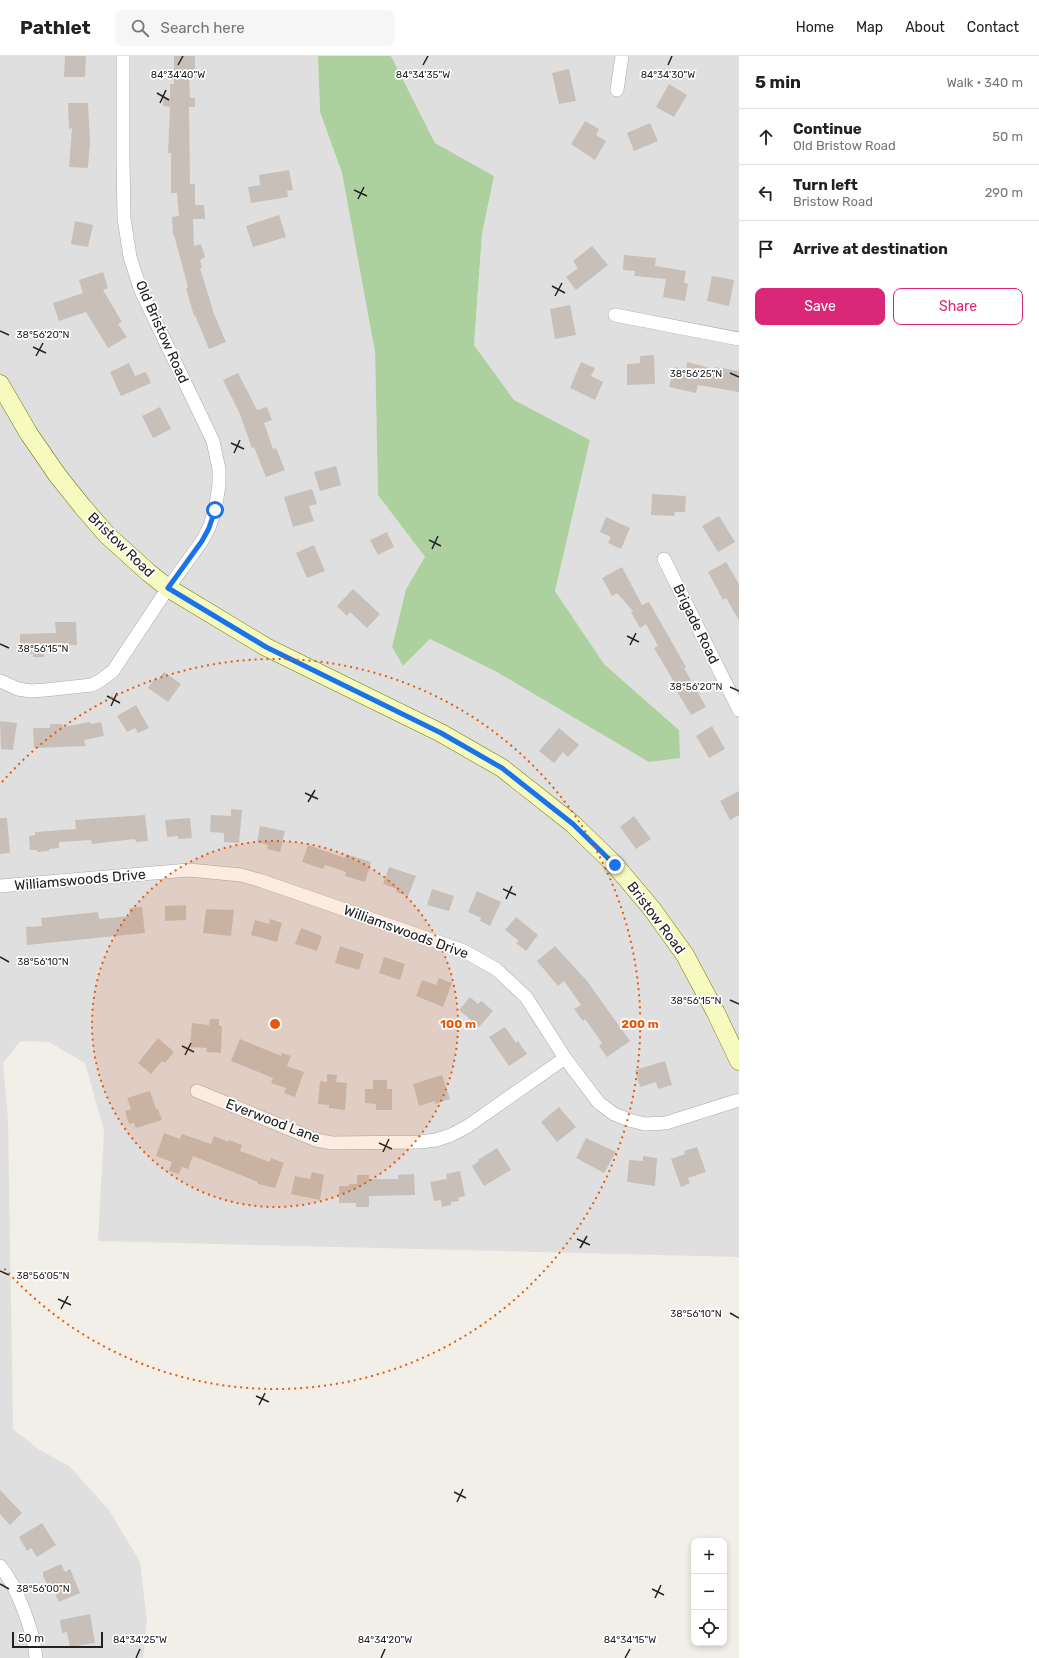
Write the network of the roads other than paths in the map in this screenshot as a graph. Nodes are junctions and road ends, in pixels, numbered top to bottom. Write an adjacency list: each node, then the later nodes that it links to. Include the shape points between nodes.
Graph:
1 (123, 56): 8 (street, Old Bristow Road, via 124,218 130,257 141,292 213,441 219,469 215,510 209,528)
2 (622, 56): 3 (street)
3 (617, 90)
4 (615, 315): 5 (street)
5 (739, 339)
6 (0, 384): 8 (main road, Bristow Road, via 29,434 82,506 107,535)
7 (664, 559): 10 (street, Brigade Road)
8 (168, 588): 9 (street, Old Bristow Road, via 113,671 101,680 85,686 38,690 18,689); 13 (main road, Bristow Road, via 266,647 441,733 502,768 573,824 615,865 685,955)
9 (0, 682)
10 (739, 710)
11 (0, 886): 12 (street, Williamswoods Drive, via 189,870 241,875 262,881 464,951 496,969 526,997)
12 (565, 1058): 14 (street, Everwood Lane, via 468,1126 451,1135 420,1142 332,1143 316,1140); 15 (street, Williamswoods Drive, via 599,1103 614,1114 645,1124 666,1123)
13 (739, 1061)
14 (197, 1092)
15 (739, 1100)
16 (0, 1566): 17 (street, via 22,1606 35,1645)
17 (36, 1658)

